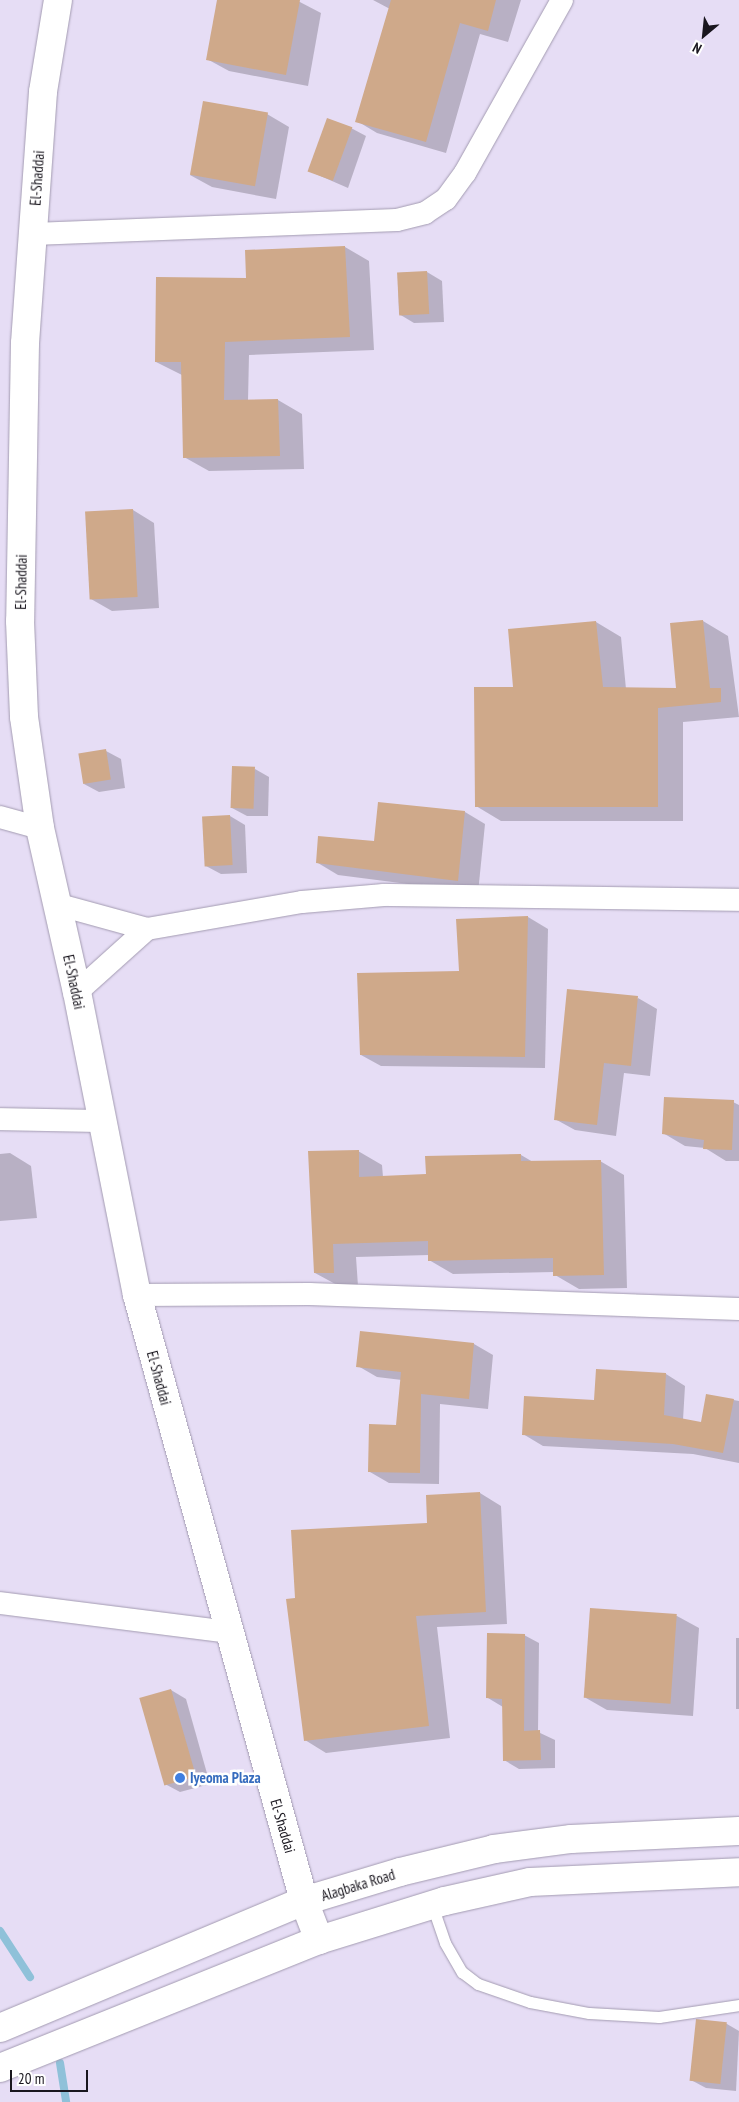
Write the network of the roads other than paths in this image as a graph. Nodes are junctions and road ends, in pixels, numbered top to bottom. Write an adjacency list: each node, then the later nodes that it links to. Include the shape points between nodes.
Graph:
1 (58, 0): 3 (street, El-Shaddai, via 43,92)
2 (562, 0): 3 (street, via 465,173 446,199 425,213 397,220)
3 (33, 234): 5 (street, El-Shaddai, via 25,343 20,621 24,717)
4 (0, 817): 5 (street)
5 (40, 828): 7 (street, El-Shaddai)
6 (739, 900): 8 (street, via 384,895 302,902)
7 (56, 904): 8 (street); 9 (street, El-Shaddai)
8 (147, 929): 9 (street)
9 (77, 992): 11 (street, El-Shaddai)
10 (0, 1119): 11 (street)
11 (101, 1121): 12 (street, El-Shaddai)
12 (137, 1296): 13 (street, via 309,1294); 15 (street, El-Shaddai)
13 (739, 1309)
14 (0, 1603): 15 (street)
15 (229, 1632): 18 (street, El-Shaddai)
16 (739, 1831): 18 (street, Alagbaka Road, via 571,1839 494,1849 400,1872)
17 (739, 1872): 19 (street, via 530,1882)
18 (304, 1902): 20 (street, El-Shaddai); 22 (street, Alagbaka Road)
19 (432, 1905): 20 (street); 21 (lane, via 445,1943 462,1972 478,1984 530,2002 589,2013 659,2017)
20 (318, 1940): 23 (street)
21 (739, 2005)
22 (0, 2028)
23 (0, 2068)

